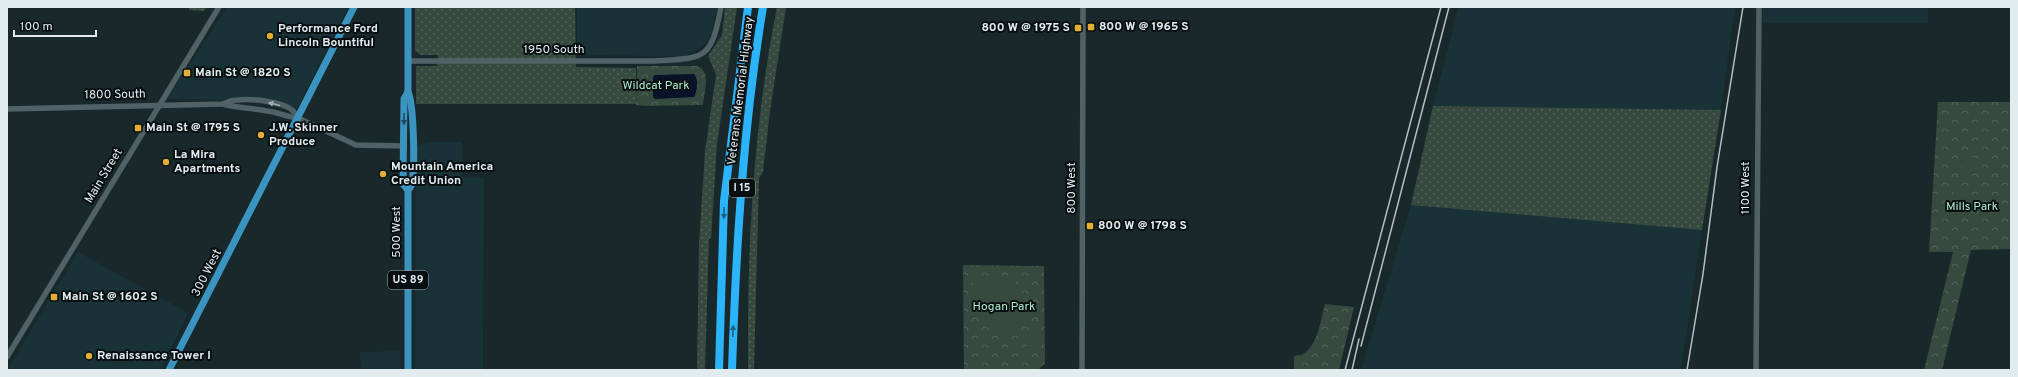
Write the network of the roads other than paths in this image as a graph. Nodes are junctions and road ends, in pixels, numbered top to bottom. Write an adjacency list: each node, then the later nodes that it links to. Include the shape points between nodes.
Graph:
1 (219, 7): 12 (street, Main Street)
2 (354, 7): 14 (main road, 300 West)
3 (408, 7): 9 (main road, 500 West / US 89)
4 (722, 7): 9 (street, 1950 South, via 714,39 700,56 694,59)
5 (748, 7): 20 (highway, Veterans Memorial Highway / I 15, one-way to 20, via 724,201)
6 (763, 7): 21 (highway, Veterans Memorial Highway / I 15, one-way to 6, via 735,262 745,149)
7 (1083, 7): 22 (street, 800 West)
8 (1760, 7): 23 (street, 1100 West)
9 (408, 61): 10 (main road, 500 West / US 89)
10 (408, 92): 15 (main road, 500 West / US 89, one-way to 15, via 404,99); 16 (main road, 500 West / US 89, via 411,99 413,143 412,184)
11 (222, 104): 12 (street, 1800 South); 14 (street, 1800 South); 14 (street, 1800 South, one-way to 11, via 292,110 269,102 237,100)
12 (159, 105): 13 (street, 1800 South); 17 (street, Main Street)
13 (7, 109)
14 (298, 118): 15 (street, via 356,145); 18 (main road, 300 West)
15 (404, 146): 16 (main road, 500 West / US 89, via 404,184)
16 (408, 190): 19 (main road, 500 West / US 89)
17 (7, 357)
18 (169, 370)
19 (408, 370)
20 (719, 370)
21 (732, 370)
22 (1082, 370)
23 (1756, 370)

